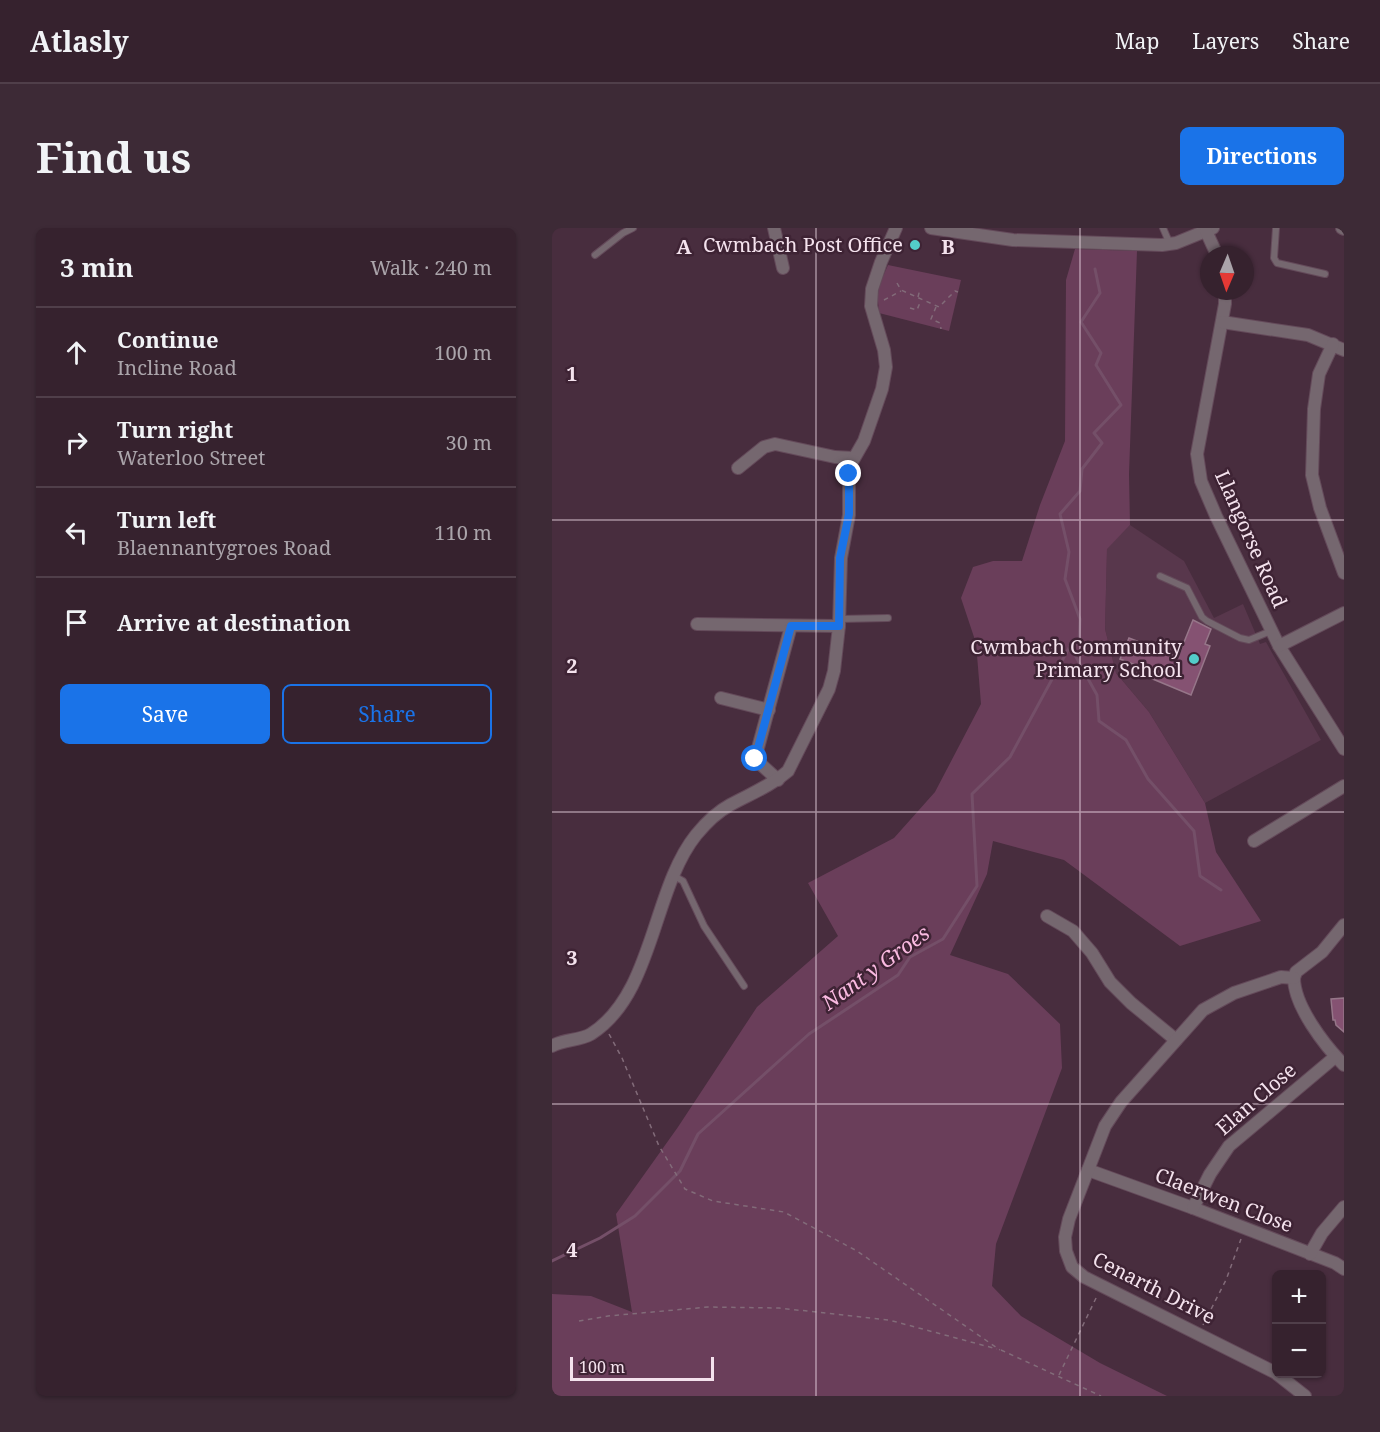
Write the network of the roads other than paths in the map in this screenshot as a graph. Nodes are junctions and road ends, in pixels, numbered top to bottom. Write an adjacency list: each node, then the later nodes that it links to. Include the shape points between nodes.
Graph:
1 (633, 228): 10 (lane)
2 (774, 228): 11 (street)
3 (896, 228): 16 (street, via 872,289 871,306 886,367 882,389)
4 (1163, 228): 8 (lane)
5 (1276, 228): 12 (lane, via 1275,261)
6 (939, 229): 8 (street, via 1013,240)
7 (1210, 230): 8 (street); 9 (street)
8 (1170, 244)
9 (1214, 246)
10 (595, 255)
11 (783, 268)
12 (1325, 274)
13 (1224, 300): 14 (street, Llangorse Road)
14 (1222, 322): 15 (street, via 1308,335); 25 (street, Llangorse Road, via 1198,466 1208,499)
15 (1339, 347): 18 (street, via 1319,374 1312,475)
16 (854, 458): 17 (street, via 775,444 764,447); 22 (street, via 840,558)
17 (738, 468)
18 (1344, 573)
19 (1160, 576): 25 (lane, via 1187,588 1202,617 1240,638 1249,640)
20 (1344, 613): 26 (street)
21 (888, 618): 22 (lane)
22 (839, 622): 24 (street); 30 (street, via 829,689 788,771)
23 (697, 624): 24 (street)
24 (791, 626): 28 (street)
25 (1271, 631): 26 (street, Llangorse Road)
26 (1279, 646): 29 (street, Llangorse Road)
27 (721, 698): 28 (street)
28 (769, 710): 30 (street, via 755,759)
29 (1344, 749)
30 (778, 780): 33 (street, via 727,806 709,821)
31 (1344, 786): 32 (street)
32 (1254, 841)
33 (673, 876): 37 (lane, via 683,880 704,927); 39 (street, via 630,990 592,1033)
34 (1047, 916): 38 (street, via 1073,931 1092,952 1110,982)
35 (1344, 926): 36 (street)
36 (1294, 978): 38 (street, via 1281,977 1203,1010); 40 (street, via 1296,994 1310,1022)
37 (744, 986)
38 (1176, 1040): 41 (street, via 1121,1102 1105,1126)
39 (552, 1046)
40 (1340, 1061): 43 (street, Elan Close, via 1229,1146)
41 (1088, 1170): 43 (street, Claerwen Close); 46 (street, Cenarth Drive, via 1065,1237 1072,1267 1102,1286)
42 (1344, 1207): 44 (street)
43 (1193, 1208): 44 (street, Claerwen Close)
44 (1310, 1254): 45 (street, Claerwen Close)
45 (1344, 1269)
46 (1272, 1370)
47 (1283, 1378): 48 (street, Cenarth Drive)
48 (1305, 1396)

